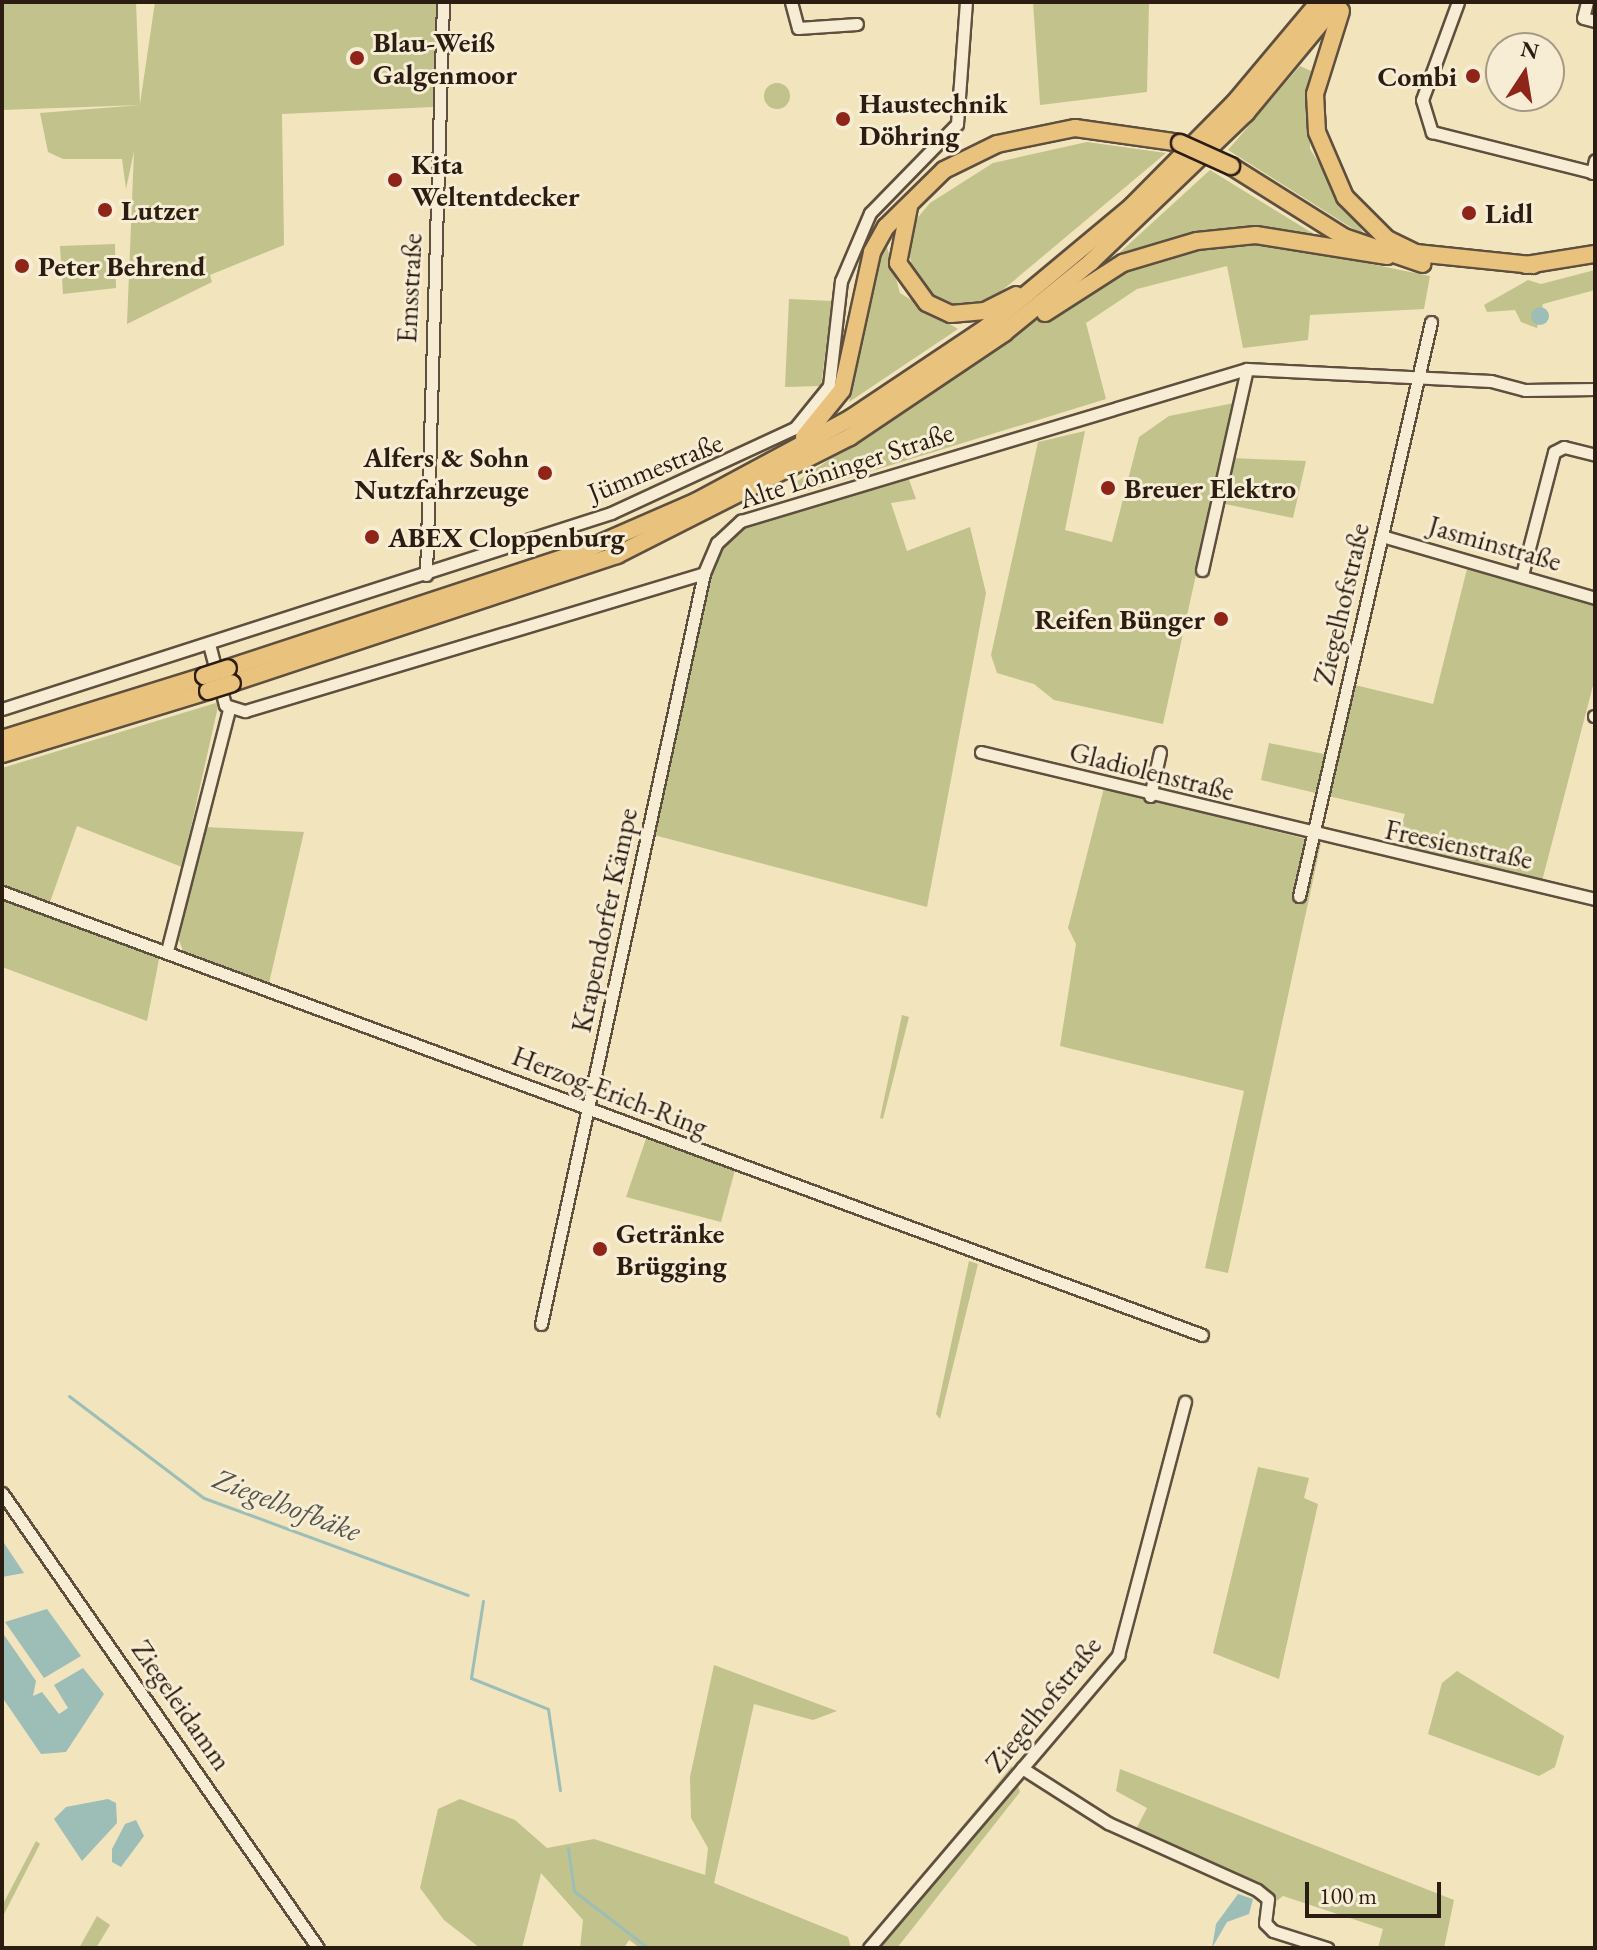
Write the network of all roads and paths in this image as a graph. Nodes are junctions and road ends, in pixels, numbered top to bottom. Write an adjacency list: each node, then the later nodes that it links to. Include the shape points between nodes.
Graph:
1 (443, 2): 27 (street, Emsstraße)
2 (791, 2): 10 (street, via 798,28)
3 (966, 2): 27 (street, Jümmestraße, via 957,124 890,188 854,241 841,281 832,376 804,421 675,488)
4 (1319, 2): 16 (highway, via 1183,157)
5 (1338, 2): 18 (highway, via 1190,171)
6 (1346, 2): 15 (highway, via 1320,58 1315,94 1317,132 1345,197 1387,239 1416,253)
7 (1458, 2): 11 (street, via 1422,100 1432,132)
8 (1587, 2): 9 (street, via 1583,18)
9 (1595, 21)
10 (857, 24)
11 (1594, 169)
12 (916, 195): 14 (highway, bridge, via 967,157 1037,133 1110,129 1180,143 1231,166 1317,222); 16 (highway, via 896,242 898,263 927,303 951,314 985,311); 23 (highway, via 872,252 842,390 827,417)
13 (1595, 254): 15 (highway)
14 (1387, 256): 15 (highway, via 1462,270); 18 (highway, via 1256,235 1197,241 1123,263 1019,332)
15 (1533, 265)
16 (1058, 271): 23 (highway, via 921,374)
17 (1431, 322): 20 (street, Ziegelhofstraße)
18 (1004, 333): 31 (highway, via 850,437 668,532 530,588)
19 (1247, 369): 20 (street, Alte Löninger Straße); 25 (street); 26 (street, Alte Löninger Straße, via 741,521 717,543)
20 (1418, 377): 21 (street, Alte Löninger Straße, via 1525,390); 24 (street, Ziegelhofstraße)
21 (1595, 389)
22 (1595, 455): 28 (street, via 1564,447 1554,452)
23 (697, 501): 31 (highway, via 500,583)
24 (1382, 536): 28 (street, Jasminstraße); 40 (street, Ziegelhofstraße)
25 (1202, 570)
26 (704, 573): 34 (street); 45 (street, Krapendorfer Kämpe)
27 (426, 575): 30 (street, Jümmestraße)
28 (1522, 575): 29 (street, Jasminstraße)
29 (1595, 598)
30 (209, 644): 33 (street, Jümmestraße); 34 (street)
31 (230, 676): 32 (highway, bridge)
32 (206, 684): 35 (highway); 38 (highway)
33 (2, 709)
34 (229, 710): 44 (street)
35 (2, 739)
36 (981, 752): 39 (street, Gladiolenstraße)
37 (1160, 752): 39 (street)
38 (2, 754)
39 (1150, 796): 40 (street, Gladiolenstraße)
40 (1312, 837): 42 (street, Ziegelhofstraße); 43 (street, Freesienstraße)
41 (2, 892): 44 (street, Herzog-Erich-Ring)
42 (1299, 896)
43 (1595, 899)
44 (167, 951): 45 (street, Herzog-Erich-Ring)
45 (587, 1107): 46 (street, Krapendorfer Kämpe); 47 (street, Herzog-Erich-Ring)
46 (541, 1324)
47 (1202, 1335)
48 (1185, 1402): 50 (street, Ziegelhofstraße, via 1118,1655)
49 (2, 1493): 51 (street, Ziegeleidamm)
50 (1022, 1768): 52 (street, Ziegelhofstraße); 53 (street, via 1108,1823 1257,1890 1268,1899 1265,1923 1273,1931)
51 (318, 1948)
52 (869, 1948)
53 (1327, 1948)

